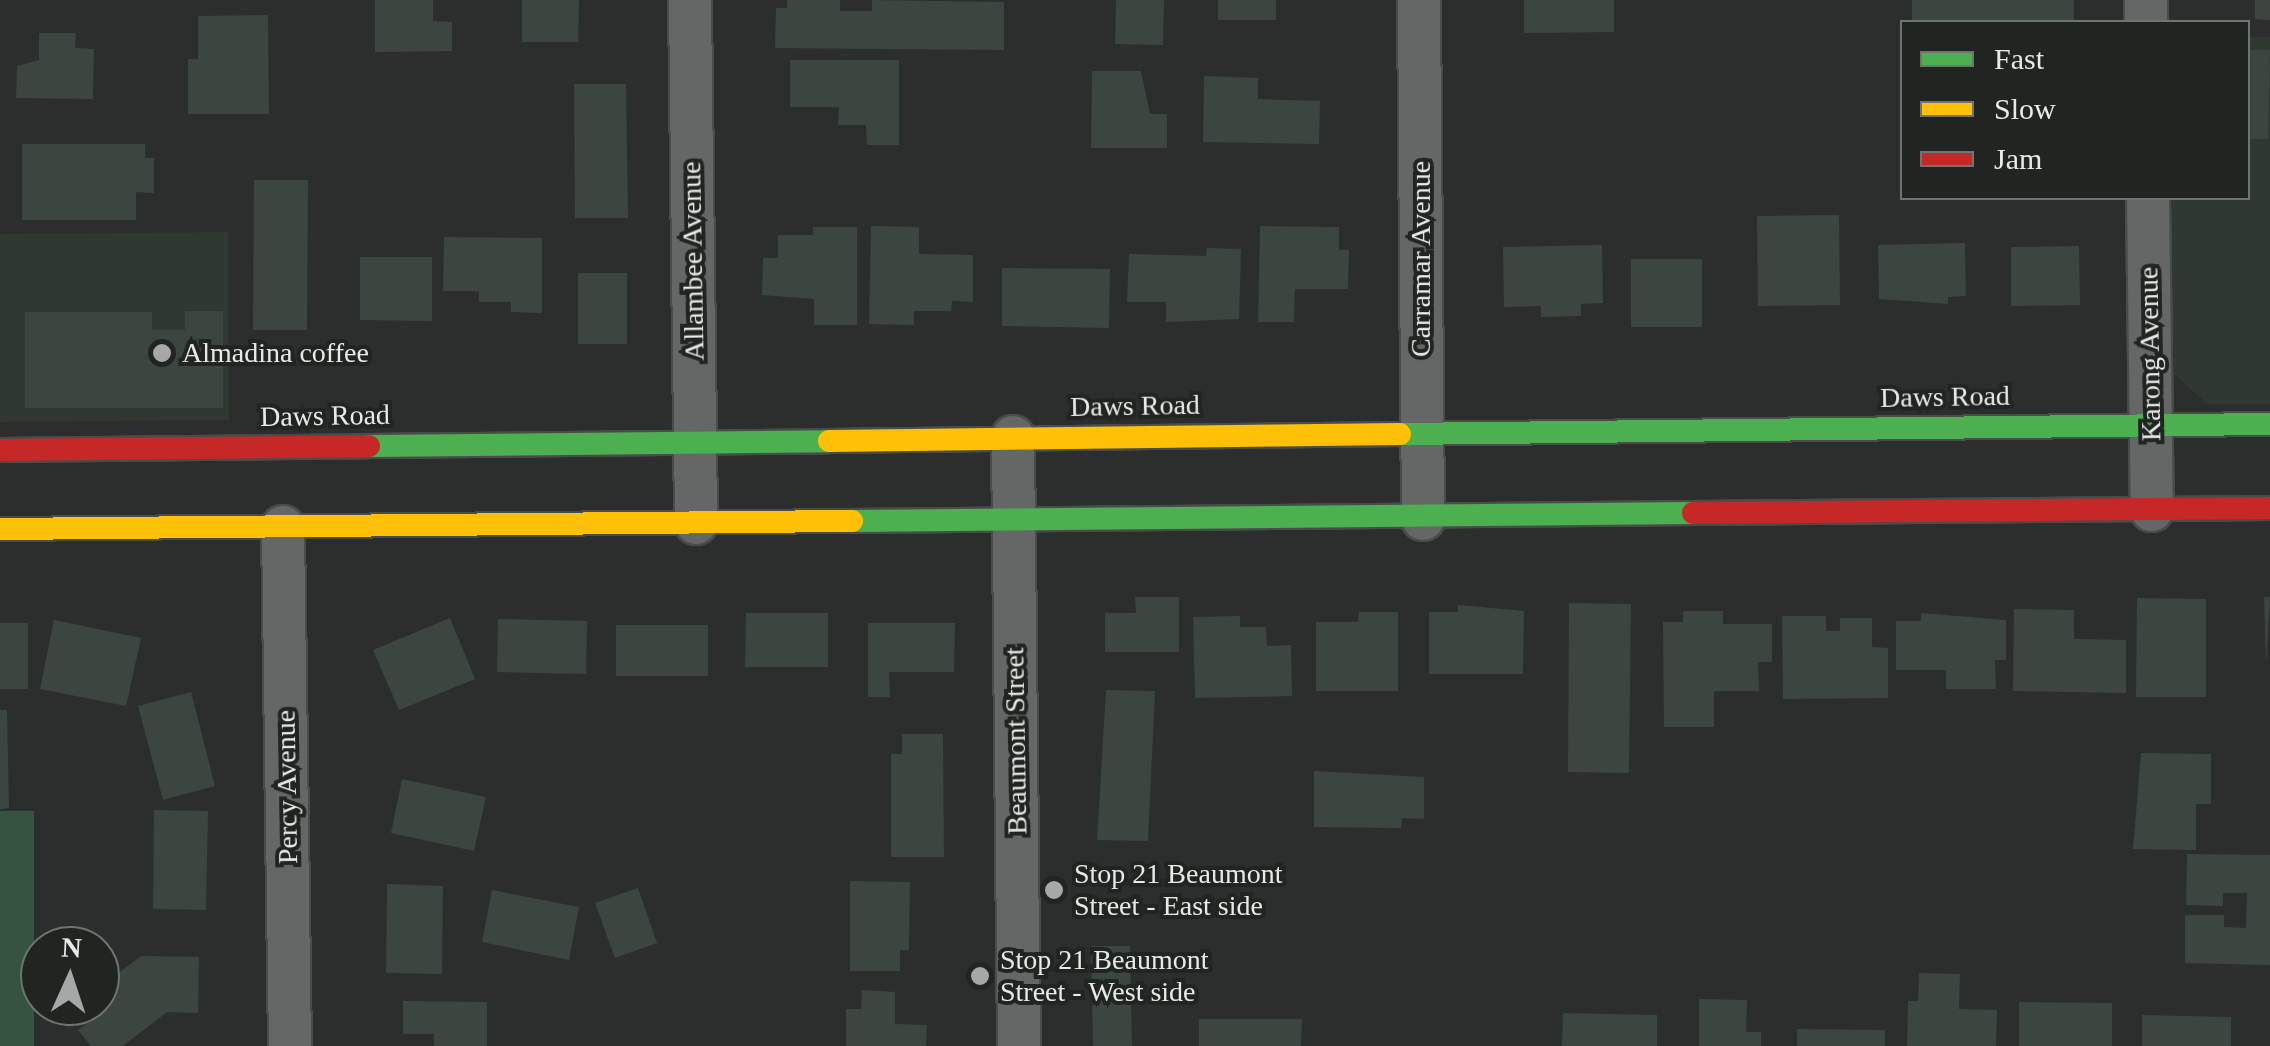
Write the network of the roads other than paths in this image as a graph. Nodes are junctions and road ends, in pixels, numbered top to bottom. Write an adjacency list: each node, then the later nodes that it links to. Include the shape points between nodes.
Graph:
1 (690, 0): 8 (street, Allambee Avenue)
2 (1420, 0): 6 (street, Carramar Avenue)
3 (2148, 200): 5 (street, Karong Avenue)
4 (2270, 424): 5 (main road, Daws Road)
5 (2151, 425): 6 (main road, Daws Road); 11 (street, Karong Avenue)
6 (1422, 433): 7 (main road, Daws Road); 12 (street, Carramar Avenue)
7 (1013, 437): 8 (main road, Daws Road); 14 (street, Beaumont Street)
8 (695, 439): 9 (main road, Daws Road); 13 (street, Allambee Avenue)
9 (0, 450)
10 (2270, 508): 11 (main road)
11 (2152, 510): 12 (main road)
12 (1423, 518): 14 (main road)
13 (696, 523): 14 (main road); 15 (main road)
14 (1014, 523): 18 (street, Beaumont Street)
15 (283, 527): 16 (main road); 17 (street, Percy Avenue)
16 (0, 529)
17 (290, 1046)
18 (1020, 1046)

